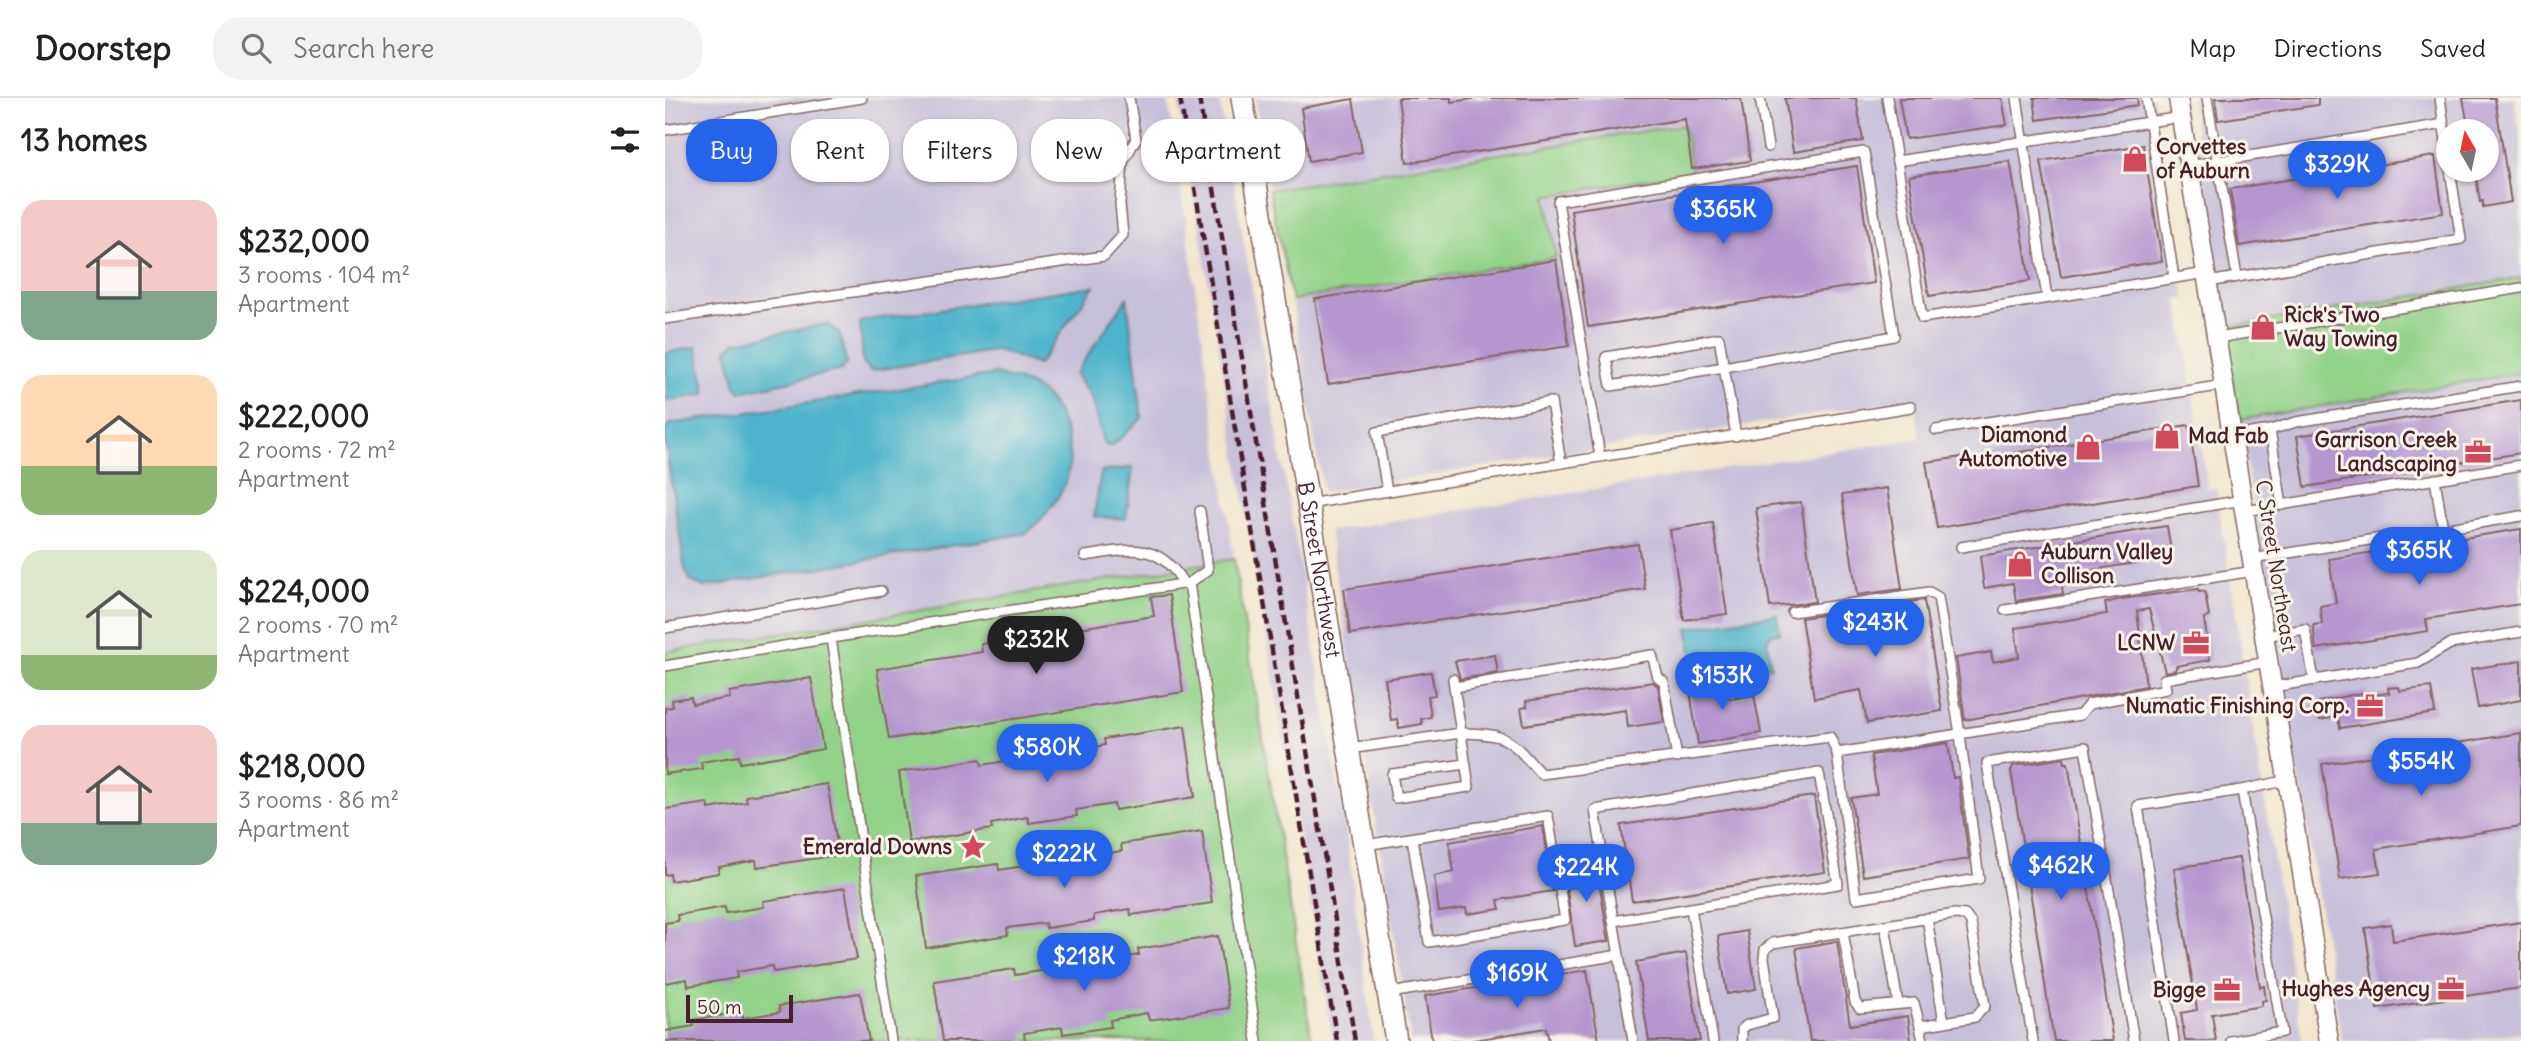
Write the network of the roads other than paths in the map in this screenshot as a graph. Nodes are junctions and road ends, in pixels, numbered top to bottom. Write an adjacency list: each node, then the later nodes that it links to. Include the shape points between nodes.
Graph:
1 (858, 98): 15 (lane)
2 (1129, 98): 27 (lane, via 1136,139 1123,162 1123,235 1104,256)
3 (1242, 98): 42 (street, B Street Northwest)
4 (1760, 98): 17 (lane)
5 (1887, 98): 18 (lane)
6 (2017, 98): 16 (lane)
7 (2146, 98): 13 (lane)
8 (2178, 98): 11 (street, C Street Northeast)
9 (2207, 98): 19 (lane)
10 (2440, 98): 12 (lane)
11 (2181, 117): 13 (lane); 20 (street, C Street Northeast)
12 (2443, 119)
13 (2149, 122): 16 (lane); 24 (lane)
14 (2436, 125): 19 (lane)
15 (665, 130)
16 (2023, 142): 18 (lane); 26 (lane)
17 (1768, 147)
18 (1897, 161): 26 (lane, via 1922,318)
19 (2217, 162): 20 (lane); 23 (lane)
20 (2189, 166): 22 (street, C Street Northeast)
21 (2452, 182): 23 (lane, via 2461,239)
22 (2207, 277): 23 (lane); 24 (lane); 28 (street, C Street Northeast)
23 (2237, 277)
24 (2174, 278): 26 (lane)
25 (2521, 288): 28 (lane)
26 (2047, 298)
27 (665, 319)
28 (2217, 338): 30 (street, C Street Northeast)
29 (1724, 367): 29 (lane, via 1611,386 1606,357 1719,338); 35 (lane); 37 (lane, via 1893,336 1864,152 1558,201)
30 (2225, 385): 33 (lane); 36 (street, C Street Northeast)
31 (2521, 386): 34 (lane)
32 (1911, 407): 35 (lane)
33 (1936, 430)
34 (2270, 430): 36 (lane); 44 (lane)
35 (1736, 436): 37 (lane)
36 (2233, 436): 43 (street, C Street Northeast)
37 (1600, 457): 38 (lane)
38 (1561, 463): 41 (lane); 41 (lane, via 1551,402 1377,432)
39 (2521, 465): 40 (lane)
40 (2435, 479): 44 (lane); 46 (lane, via 2443,529)
41 (1387, 491): 42 (lane)
42 (1306, 504): 65 (street, B Street Northwest)
43 (2244, 505): 44 (lane); 48 (lane); 50 (street, C Street Northeast)
44 (2282, 505)
45 (1200, 511): 51 (lane, via 1208,570)
46 (2521, 516)
47 (2400, 535): 50 (lane)
48 (1961, 547)
49 (1085, 556): 51 (lane, via 1140,548 1153,551)
50 (2253, 565): 53 (lane); 57 (street, C Street Northeast)
51 (1187, 584): 58 (lane); 84 (lane)
52 (881, 591): 55 (lane)
53 (2005, 610)
54 (1792, 612): 64 (lane, via 1929,592 1938,597)
55 (665, 628)
56 (2521, 632): 61 (lane, via 2450,644 2418,663)
57 (2265, 636): 59 (street, C Street Northeast); 61 (lane, via 2305,629)
58 (831, 638): 60 (lane); 83 (lane)
59 (2269, 662): 62 (street, C Street Northeast); 64 (lane, via 2164,679 2166,689 2089,704 2080,715)
60 (665, 666)
61 (2314, 680): 62 (lane)
62 (2273, 687): 69 (street, C Street Northeast)
63 (1461, 733): 65 (lane); 67 (lane, via 1496,734 1514,745 1541,774); 67 (lane, via 1454,683 1652,655 1664,682); 68 (lane)
64 (1960, 734): 66 (lane); 66 (lane, via 1979,879 1856,898)
65 (1347, 750): 72 (street, B Street Northwest)
66 (1837, 753): 67 (lane, via 1830,737)
67 (1677, 758)
68 (1466, 764): 68 (lane, via 1469,788 1396,798 1392,775)
69 (2288, 780): 70 (lane); 94 (street, C Street Northeast)
70 (2242, 790): 92 (lane, via 2138,806); 93 (lane, via 2282,1032)
71 (1412, 838): 71 (lane, via 1548,816 1565,920 1429,942); 72 (lane)
72 (1363, 845): 79 (street, B Street Northwest)
73 (1691, 908): 75 (lane); 75 (lane, via 1838,884 1819,773 1595,810); 87 (lane)
74 (1927, 918): 76 (lane); 81 (lane); 81 (lane, via 1965,915 1971,923 1985,1006 1976,1017)
75 (1613, 921): 78 (lane)
76 (1885, 925): 77 (lane); 80 (lane)
77 (1843, 932): 80 (lane, via 1854,1002 1860,1009); 88 (lane, via 1773,943 1765,949 1773,1018 1747,1025 1742,1029)
78 (1619, 955): 79 (lane); 86 (lane)
79 (1388, 994): 85 (street, B Street Northwest)
80 (1898, 1004): 82 (lane, via 1914,1003)
81 (1944, 1022): 82 (lane)
82 (1920, 1026): 89 (lane)
83 (891, 1041)
84 (1257, 1041)
85 (1396, 1041)
86 (1633, 1041)
87 (1713, 1041)
88 (1742, 1041)
89 (1923, 1041)
90 (2033, 1041): 91 (lane, via 1987,763 2085,747)
91 (2134, 1041)
92 (2174, 1041)
93 (2231, 1041)
94 (2329, 1041)

